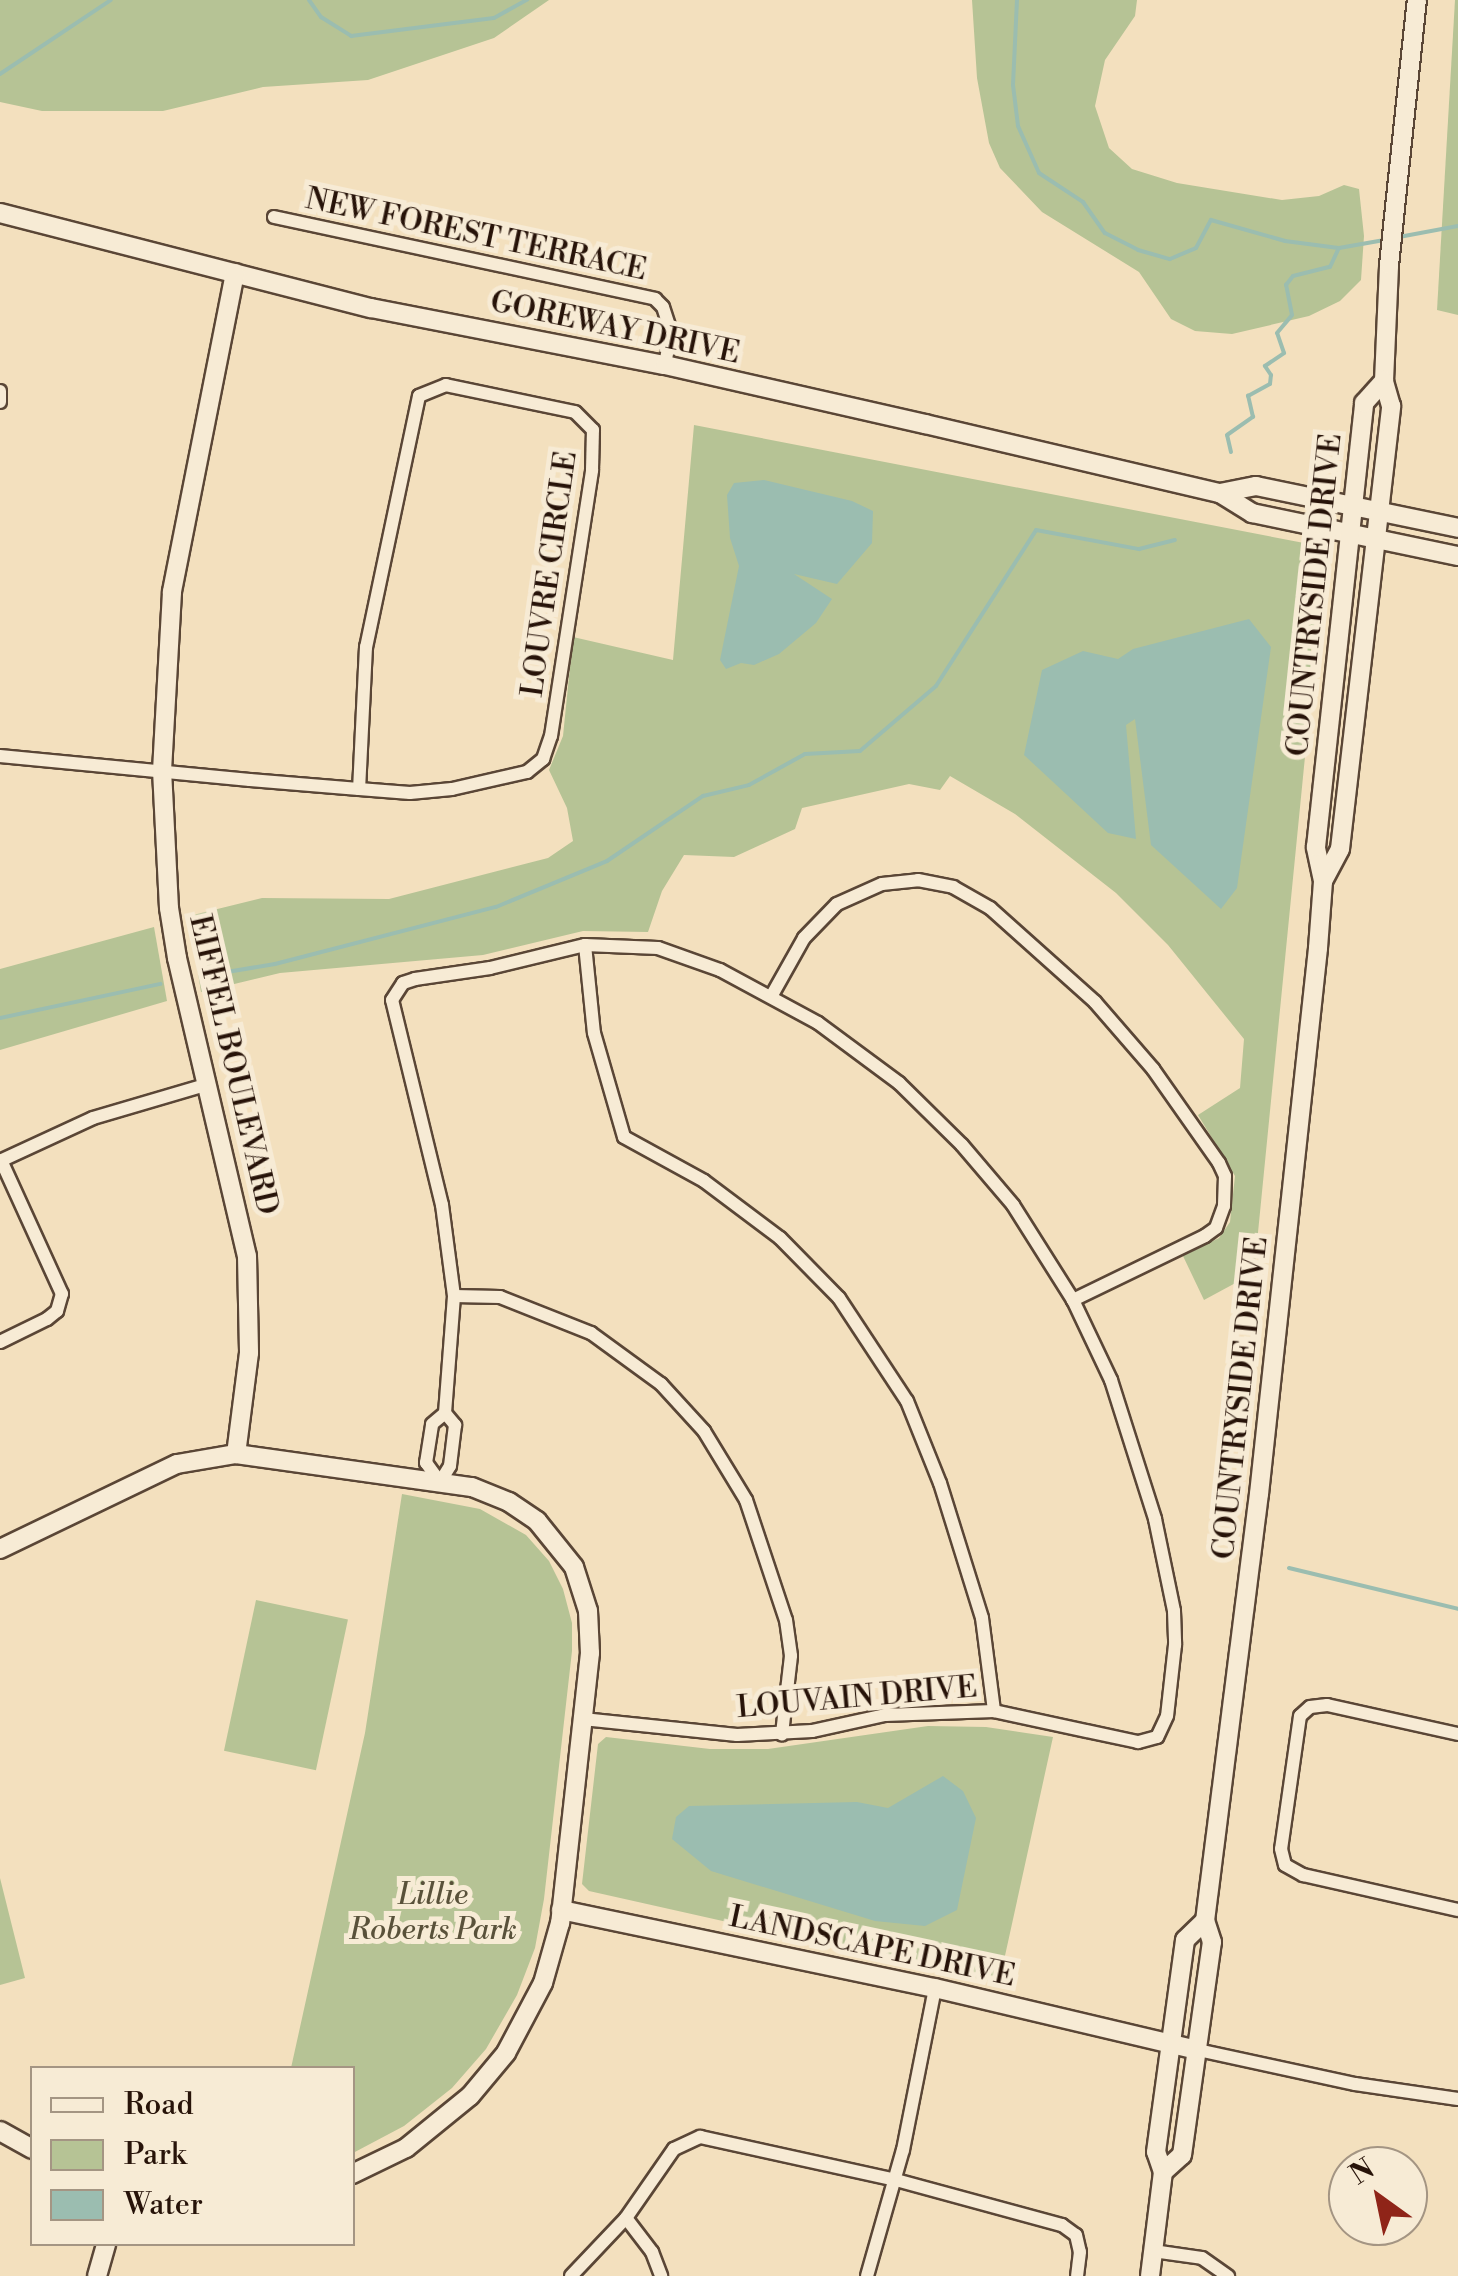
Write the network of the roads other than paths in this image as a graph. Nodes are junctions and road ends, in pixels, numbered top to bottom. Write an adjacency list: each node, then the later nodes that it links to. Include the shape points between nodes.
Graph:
1 (1417, 0): 6 (street, COUNTRYSIDE DRIVE, via 1389,265)
2 (0, 213): 4 (street, GOREWAY DRIVE)
3 (274, 216): 5 (street, NEW FOREST TERRACE, via 655,299 671,331)
4 (235, 273): 5 (street, GOREWAY DRIVE, via 371,308); 17 (street, EIFFEL BOULEVARD, via 172,592)
5 (664, 366): 9 (street, GOREWAY DRIVE)
6 (1384, 382): 10 (street, COUNTRYSIDE DRIVE, via 1364,403); 11 (street, COUNTRYSIDE DRIVE, via 1391,406)
7 (0, 391): 8 (street)
8 (0, 402)
9 (1220, 493): 10 (street, GOREWAY DRIVE, via 1256,486); 13 (street, GOREWAY DRIVE, via 1252,512)
10 (1352, 506): 11 (street, GOREWAY DRIVE); 13 (street, COUNTRYSIDE DRIVE)
11 (1380, 512): 12 (street, GOREWAY DRIVE); 14 (street, COUNTRYSIDE DRIVE)
12 (1458, 528)
13 (1350, 533): 14 (street, GOREWAY DRIVE); 19 (street, COUNTRYSIDE DRIVE, via 1316,847)
14 (1377, 538): 15 (street, GOREWAY DRIVE); 19 (street, COUNTRYSIDE DRIVE, via 1340,849)
15 (1458, 556)
16 (0, 756): 17 (street, LOUVRE CIRCLE)
17 (162, 770): 18 (street, LOUVRE CIRCLE); 22 (street, EIFFEL BOULEVARD, via 166,879)
18 (359, 789): 18 (street, LOUVRE CIRCLE, via 452,790 527,772 544,759 595,443 575,412 446,385 420,396 366,647)
19 (1323, 881): 37 (street, COUNTRYSIDE DRIVE, via 1262,1475)
20 (585, 945): 21 (street, LOUVAIN DRIVE, via 658,948); 24 (street, LOUVAIN DRIVE, via 415,979 403,983 392,1000 442,1204); 31 (street, via 594,1033 624,1137 704,1181 780,1238 839,1298 907,1401 982,1618)
21 (772, 995): 25 (street, LOUVAIN DRIVE, via 875,1064 941,1123 1013,1206); 25 (street, via 804,938 837,904 882,884 918,880 990,908 1094,1002 1152,1068 1219,1163 1224,1206 1206,1236)
22 (205, 1085): 23 (street, via 93,1118); 28 (street, EIFFEL BOULEVARD, via 247,1256 249,1353)
23 (1, 1160): 26 (street, via 62,1294 47,1319)
24 (454, 1296): 27 (street, LOUVAIN DRIVE); 33 (street, via 500,1297 592,1334 661,1384 704,1431 757,1525 786,1620 790,1656)
25 (1074, 1300): 31 (street, LOUVAIN DRIVE, via 1111,1380 1163,1546 1175,1628 1167,1716 1156,1736 1138,1742)
26 (0, 1342)
27 (445, 1413): 29 (street, LOUVAIN DRIVE, via 455,1425 450,1466); 29 (street, LOUVAIN DRIVE, via 432,1424 426,1463)
28 (236, 1454): 29 (street); 30 (street, via 177,1464)
29 (440, 1482): 32 (street, via 509,1502 552,1536 574,1568 590,1633)
30 (0, 1549)
31 (994, 1711): 33 (street, LOUVAIN DRIVE, via 885,1715)
32 (582, 1719): 33 (street, LOUVAIN DRIVE, via 706,1734); 35 (street)
33 (782, 1734)
34 (1458, 1734): 36 (street, via 1327,1705 1310,1708 1300,1716 1281,1849 1285,1865 1303,1876)
35 (561, 1910): 38 (street, LANDSCAPE DRIVE); 44 (street, via 543,1983 491,2073 427,2133)
36 (1458, 1910)
37 (1205, 1921): 39 (street, COUNTRYSIDE DRIVE, via 1186,1940); 40 (street, COUNTRYSIDE DRIVE, via 1212,1942)
38 (935, 1988): 39 (street, LANDSCAPE DRIVE); 46 (street)
39 (1171, 2042): 40 (street, LANDSCAPE DRIVE); 45 (street, COUNTRYSIDE DRIVE, via 1156,2152)
40 (1198, 2050): 41 (street); 45 (street, COUNTRYSIDE DRIVE, via 1182,2155)
41 (1458, 2100)
42 (0, 2131): 43 (street)
43 (30, 2147)
44 (355, 2172)
45 (1163, 2172): 49 (street, COUNTRYSIDE DRIVE)
46 (896, 2180): 47 (street, via 694,2138 674,2149); 53 (street); 54 (street, via 1062,2224 1076,2235)
47 (626, 2218): 51 (street); 52 (street)
48 (105, 2246): 50 (street)
49 (1153, 2251): 55 (street, COUNTRYSIDE DRIVE); 56 (street, via 1202,2258)
50 (97, 2276)
51 (571, 2276)
52 (661, 2276)
53 (868, 2276)
54 (1076, 2276)
55 (1150, 2276)
56 (1228, 2276)

